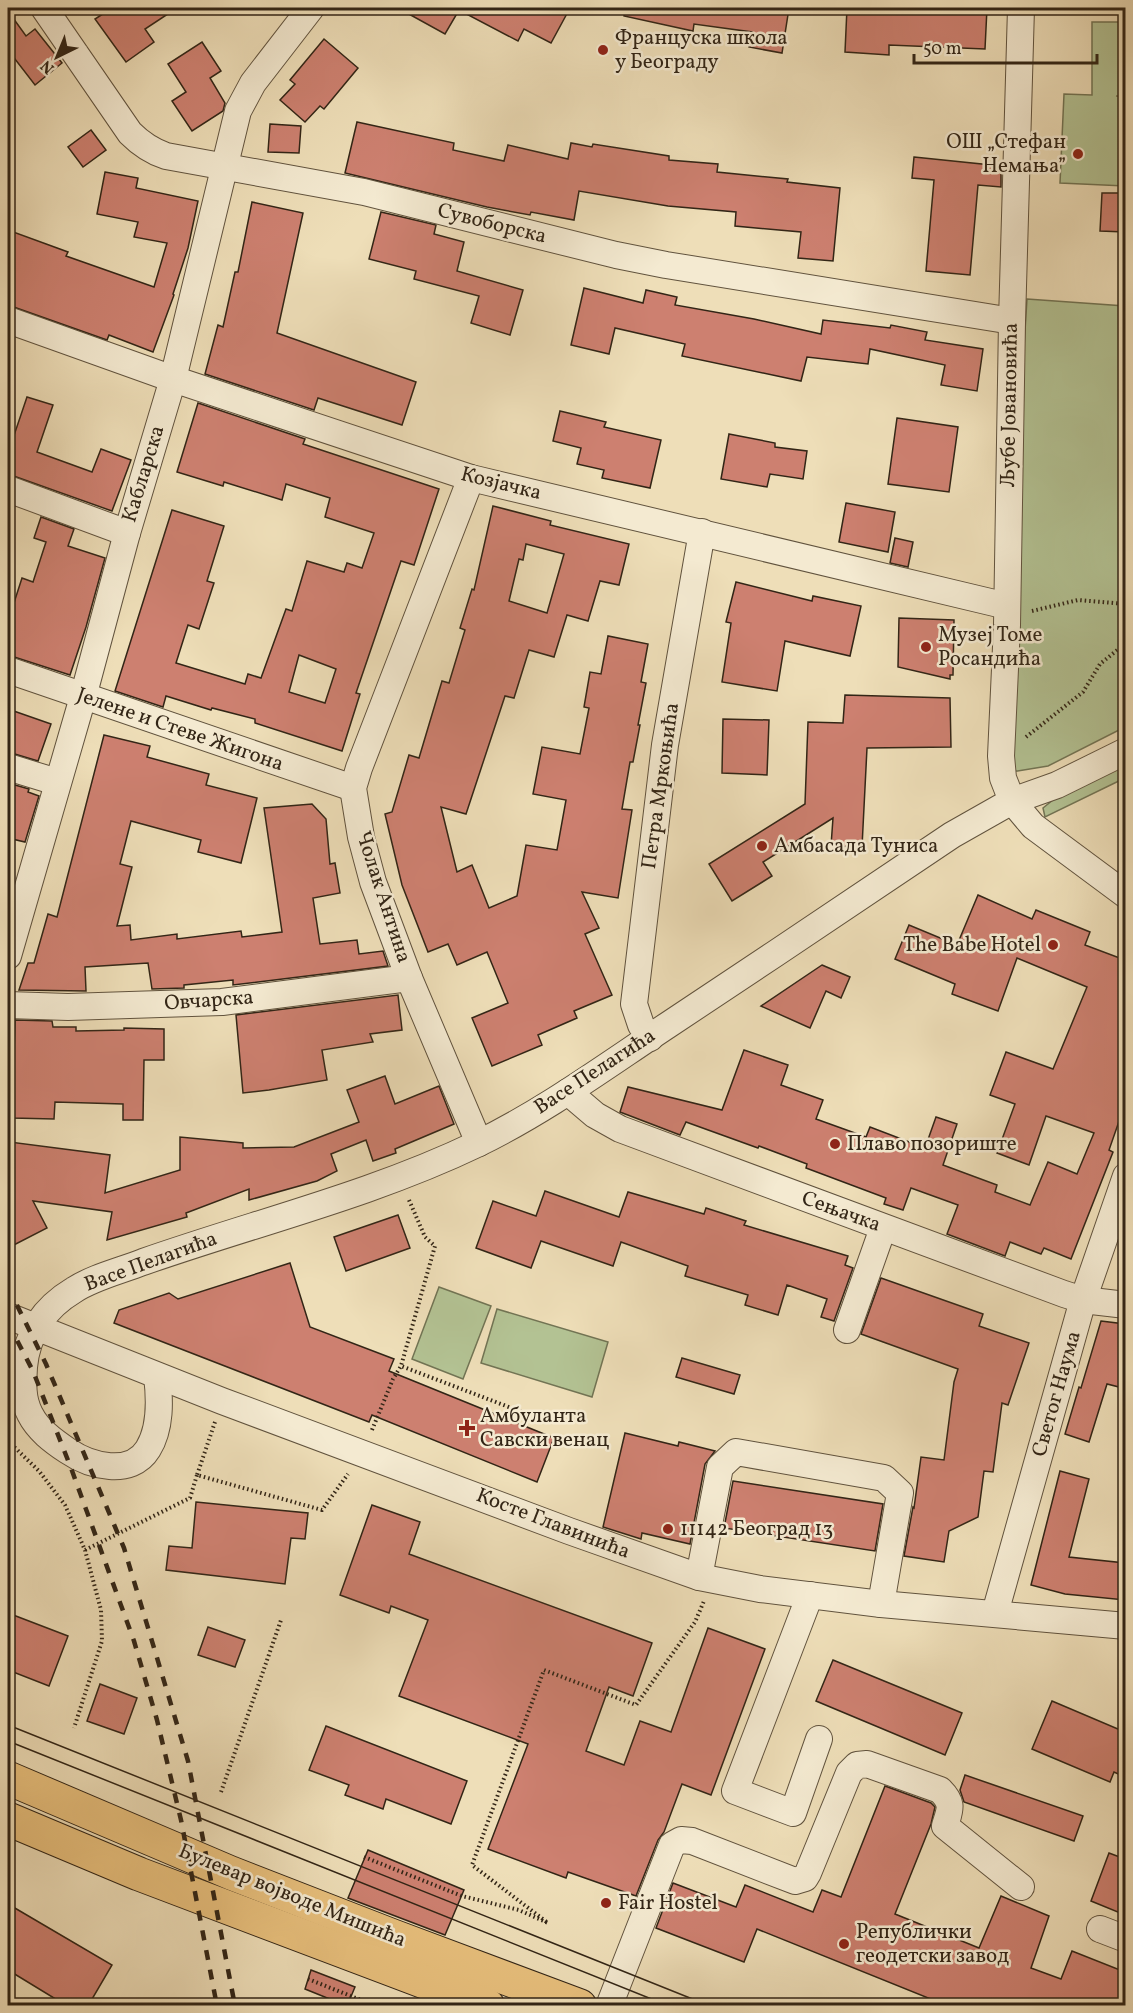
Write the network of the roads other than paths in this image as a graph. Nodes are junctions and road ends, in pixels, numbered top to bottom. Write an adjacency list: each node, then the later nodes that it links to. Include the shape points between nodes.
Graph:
1 (44, 8): 4 (street, Сувоборска, via 142,145 166,156)
2 (311, 8): 4 (street, Кабларска, via 247,93 238,111)
3 (1022, 8): 6 (street, Љубе Јовановића)
4 (225, 166): 6 (street, Сувоборска, via 364,192 616,255 735,278); 7 (street, Кабларска)
5 (8, 320): 7 (street, Козјачка)
6 (1012, 321): 12 (street, Љубе Јовановића)
7 (173, 379): 8 (street, Козјачка); 11 (street, Кабларска)
8 (471, 478): 10 (street, Козјачка); 18 (street, Чолак Антина)
9 (8, 489): 11 (street)
10 (702, 532): 12 (street, Козјачка); 25 (street, Петра Мркоњића, via 665,745 634,1004)
11 (127, 533): 14 (street, Кабларска)
12 (1007, 606): 19 (street, Љубе Јовановића, via 1001,756 1002,778)
13 (8, 670): 14 (street, Јелене и Стеве Жигона)
14 (83, 697): 17 (street, Кабларска); 18 (street, Јелене и Стеве Жигона)
15 (1125, 751): 19 (street, Васе Пелагића, via 1057,785)
16 (8, 767): 17 (street)
17 (57, 782): 21 (street, Кабларска)
18 (353, 789): 23 (street, Чолак Антина, via 373,882)
19 (1012, 801): 20 (street, Љубе Јовановића, via 1033,826); 25 (street, Васе Пелагића, via 952,835)
20 (1125, 895)
21 (14, 905): 22 (street, Кабларска)
22 (8, 956)
23 (409, 978): 24 (street, Овчарска, via 222,1002); 27 (street, Чолак Антина)
24 (8, 1005)
25 (650, 1038): 26 (street, Васе Пелагића)
26 (568, 1092): 27 (street, Васе Пелагића); 29 (street, Сењачка, via 595,1116 620,1129)
27 (479, 1143): 33 (street, Васе Пелагића, via 399,1177 97,1279 74,1289)
28 (1125, 1176): 30 (street, Светог Наума)
29 (883, 1228): 30 (street, Сењачка); 34 (street)
30 (1083, 1299): 31 (street, Сењачка); 39 (street, Светог Наума)
31 (1125, 1305)
32 (8, 1316): 33 (street, Косте Главинића)
33 (35, 1326): 35 (street, Косте Главинића); 35 (street, via 23,1382 29,1413 52,1441 89,1462 127,1464 148,1449 161,1401)
34 (847, 1330)
35 (157, 1376): 36 (street, Косте Главинића)
36 (699, 1577): 37 (street, Косте Главинића); 38 (street, via 720,1467 736,1452 884,1478 900,1493)
37 (810, 1595): 38 (street, Косте Главинића); 41 (street, via 735,1791 793,1813)
38 (881, 1604): 39 (street, Косте Главинића)
39 (995, 1613): 40 (street, Косте Главинића)
40 (1125, 1626)
41 (819, 1739)
42 (8, 1778): 48 (main road, Булевар војводе Мишића, via 231,1873)
43 (8, 1819): 47 (main road, Булевар војводе Мишића, via 139,1874)
44 (1021, 1887): 49 (street, via 945,1826 950,1807 940,1790 867,1764 857,1765 849,1773 805,1878 795,1881 692,1841 681,1840 672,1845)
45 (1100, 1929): 46 (street)
46 (1125, 1939)
47 (488, 2006)
48 (580, 2006)
49 (609, 2006)

